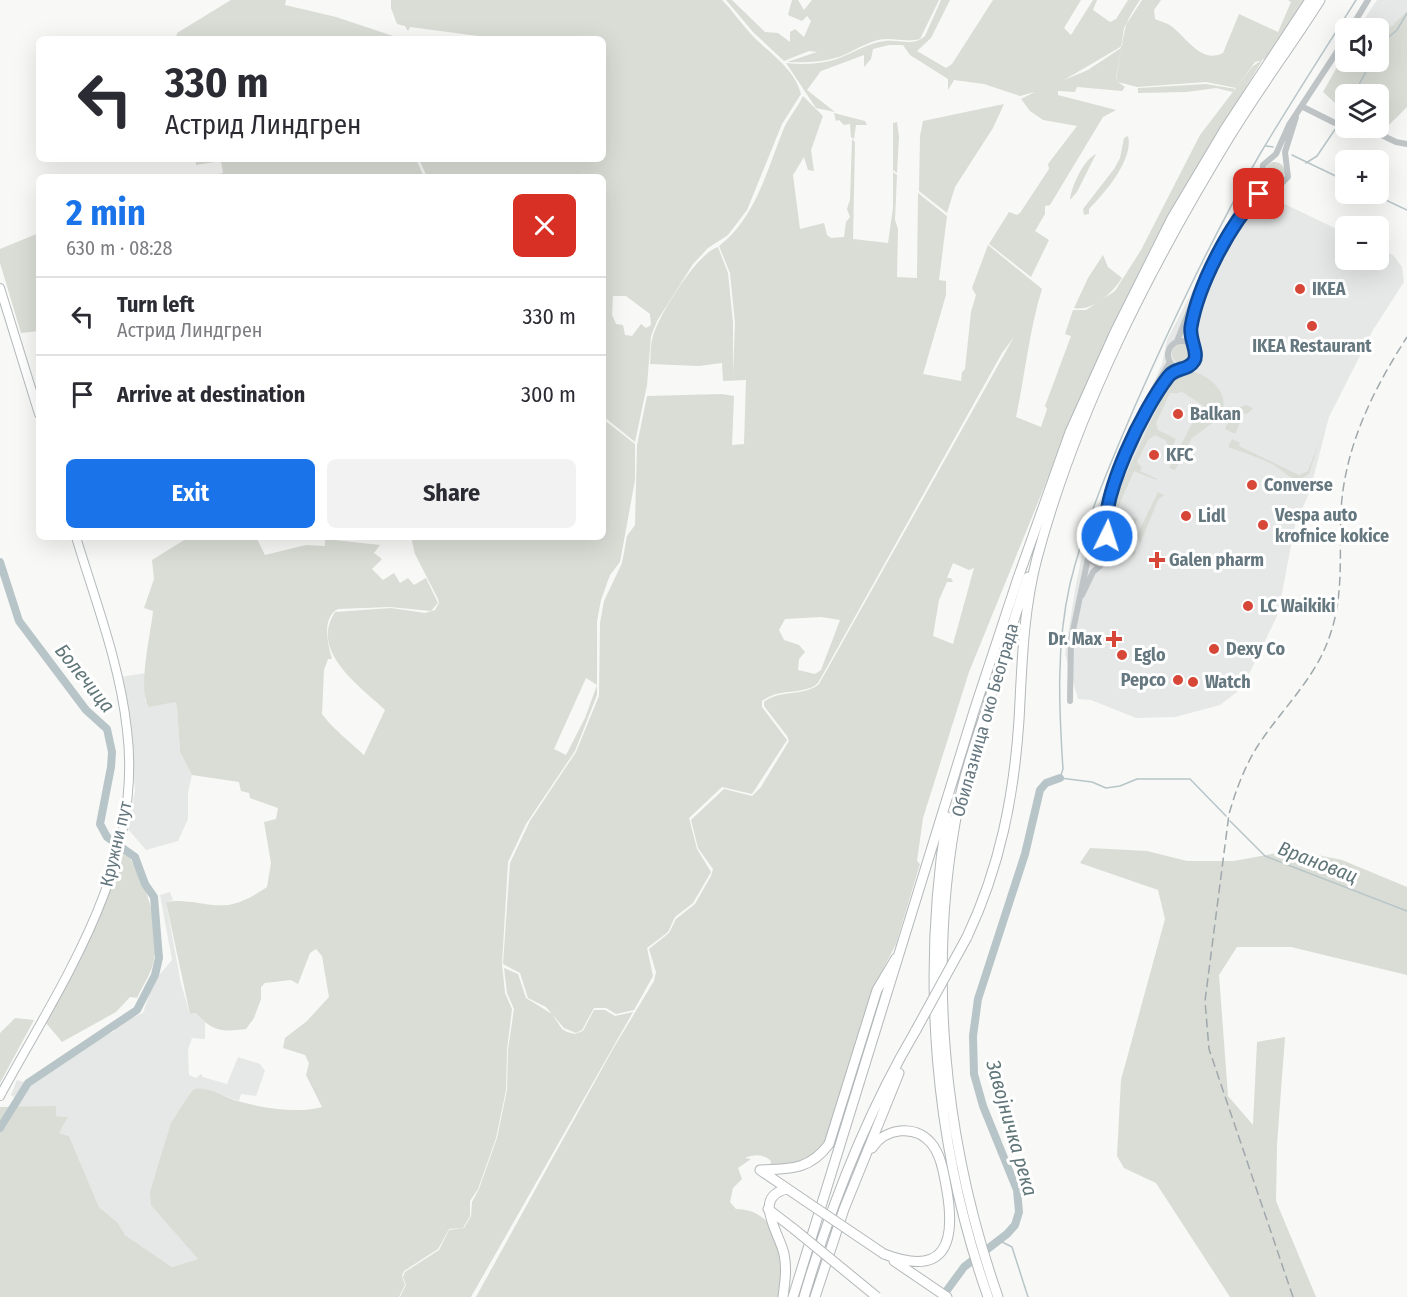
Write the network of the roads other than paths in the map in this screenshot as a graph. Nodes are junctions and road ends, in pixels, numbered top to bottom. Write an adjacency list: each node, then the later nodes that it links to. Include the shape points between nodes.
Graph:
1 (1310, 0): 6 (highway)
2 (1320, 0): 6 (highway)
3 (1368, 0): 4 (street)
4 (1357, 18)
5 (1335, 56): 8 (street)
6 (1275, 60): 7 (highway)
7 (1267, 72): 27 (highway, via 1139,298 1083,420); 35 (highway, via 1172,218 1083,401 1018,578)
8 (1303, 107): 9 (street); 10 (street)
9 (1296, 117): 13 (street); 14 (street, via 1285,152)
10 (1335, 121)
11 (1387, 138): 12 (street)
12 (1407, 144)
13 (1271, 158): 14 (street); 15 (street, via 1263,165)
14 (1286, 163): 16 (street, via 1286,180)
15 (1263, 178): 16 (street); 17 (street)
16 (1271, 185): 17 (street)
17 (1238, 219): 19 (street)
18 (0, 288): 24 (main road)
19 (1200, 294): 20 (street, via 1193,301); 21 (street)
20 (1177, 341): 21 (street); 22 (street, via 1169,348)
21 (1190, 343): 23 (street, via 1195,350 1194,360)
22 (1170, 362): 23 (street); 25 (street)
23 (1179, 369): 25 (street, via 1170,374)
24 (36, 404)
25 (1149, 405): 26 (street)
26 (1115, 480): 29 (street); 30 (street, via 1106,523)
27 (1053, 500): 37 (highway, bridge, via 1025,617 1015,763 1004,834 987,892 968,936); 42 (highway, Обилазница око Београда, via 965,776 948,873 942,968 945,1055)
28 (77, 540): 38 (main road, Кружни пут, via 117,674 126,718 129,781 122,839 103,901 88,934)
29 (1093, 540): 30 (street); 31 (street, via 1087,546)
30 (1107, 540): 32 (street, via 1113,553)
31 (1088, 558): 32 (street); 33 (street)
32 (1101, 565): 33 (street)
33 (1081, 595): 34 (street, via 1071,640)
34 (1070, 701)
35 (954, 783): 36 (highway); 42 (highway, Обилазница око Београда, via 937,896 934,1011 945,1123)
36 (901, 951): 40 (highway, via 877,990 829,1144 802,1167 760,1170); 46 (highway)
37 (909, 1043): 39 (highway); 47 (highway, via 846,1175)
38 (0, 1096)
39 (860, 1168): 43 (highway, via 874,1144 887,1134 904,1130 931,1143 940,1162 951,1214 951,1234 943,1250 926,1261 909,1263); 48 (highway)
40 (788, 1189): 41 (highway, via 777,1193); 43 (highway, bridge)
41 (768, 1209): 45 (highway, via 784,1254); 49 (highway, bridge)
42 (973, 1234): 44 (highway)
43 (884, 1254): 50 (highway)
44 (982, 1264): 51 (highway); 52 (highway)
45 (783, 1297)
46 (793, 1297)
47 (804, 1297)
48 (815, 1297)
49 (877, 1297)
50 (947, 1297)
51 (988, 1297)
52 (998, 1297)

